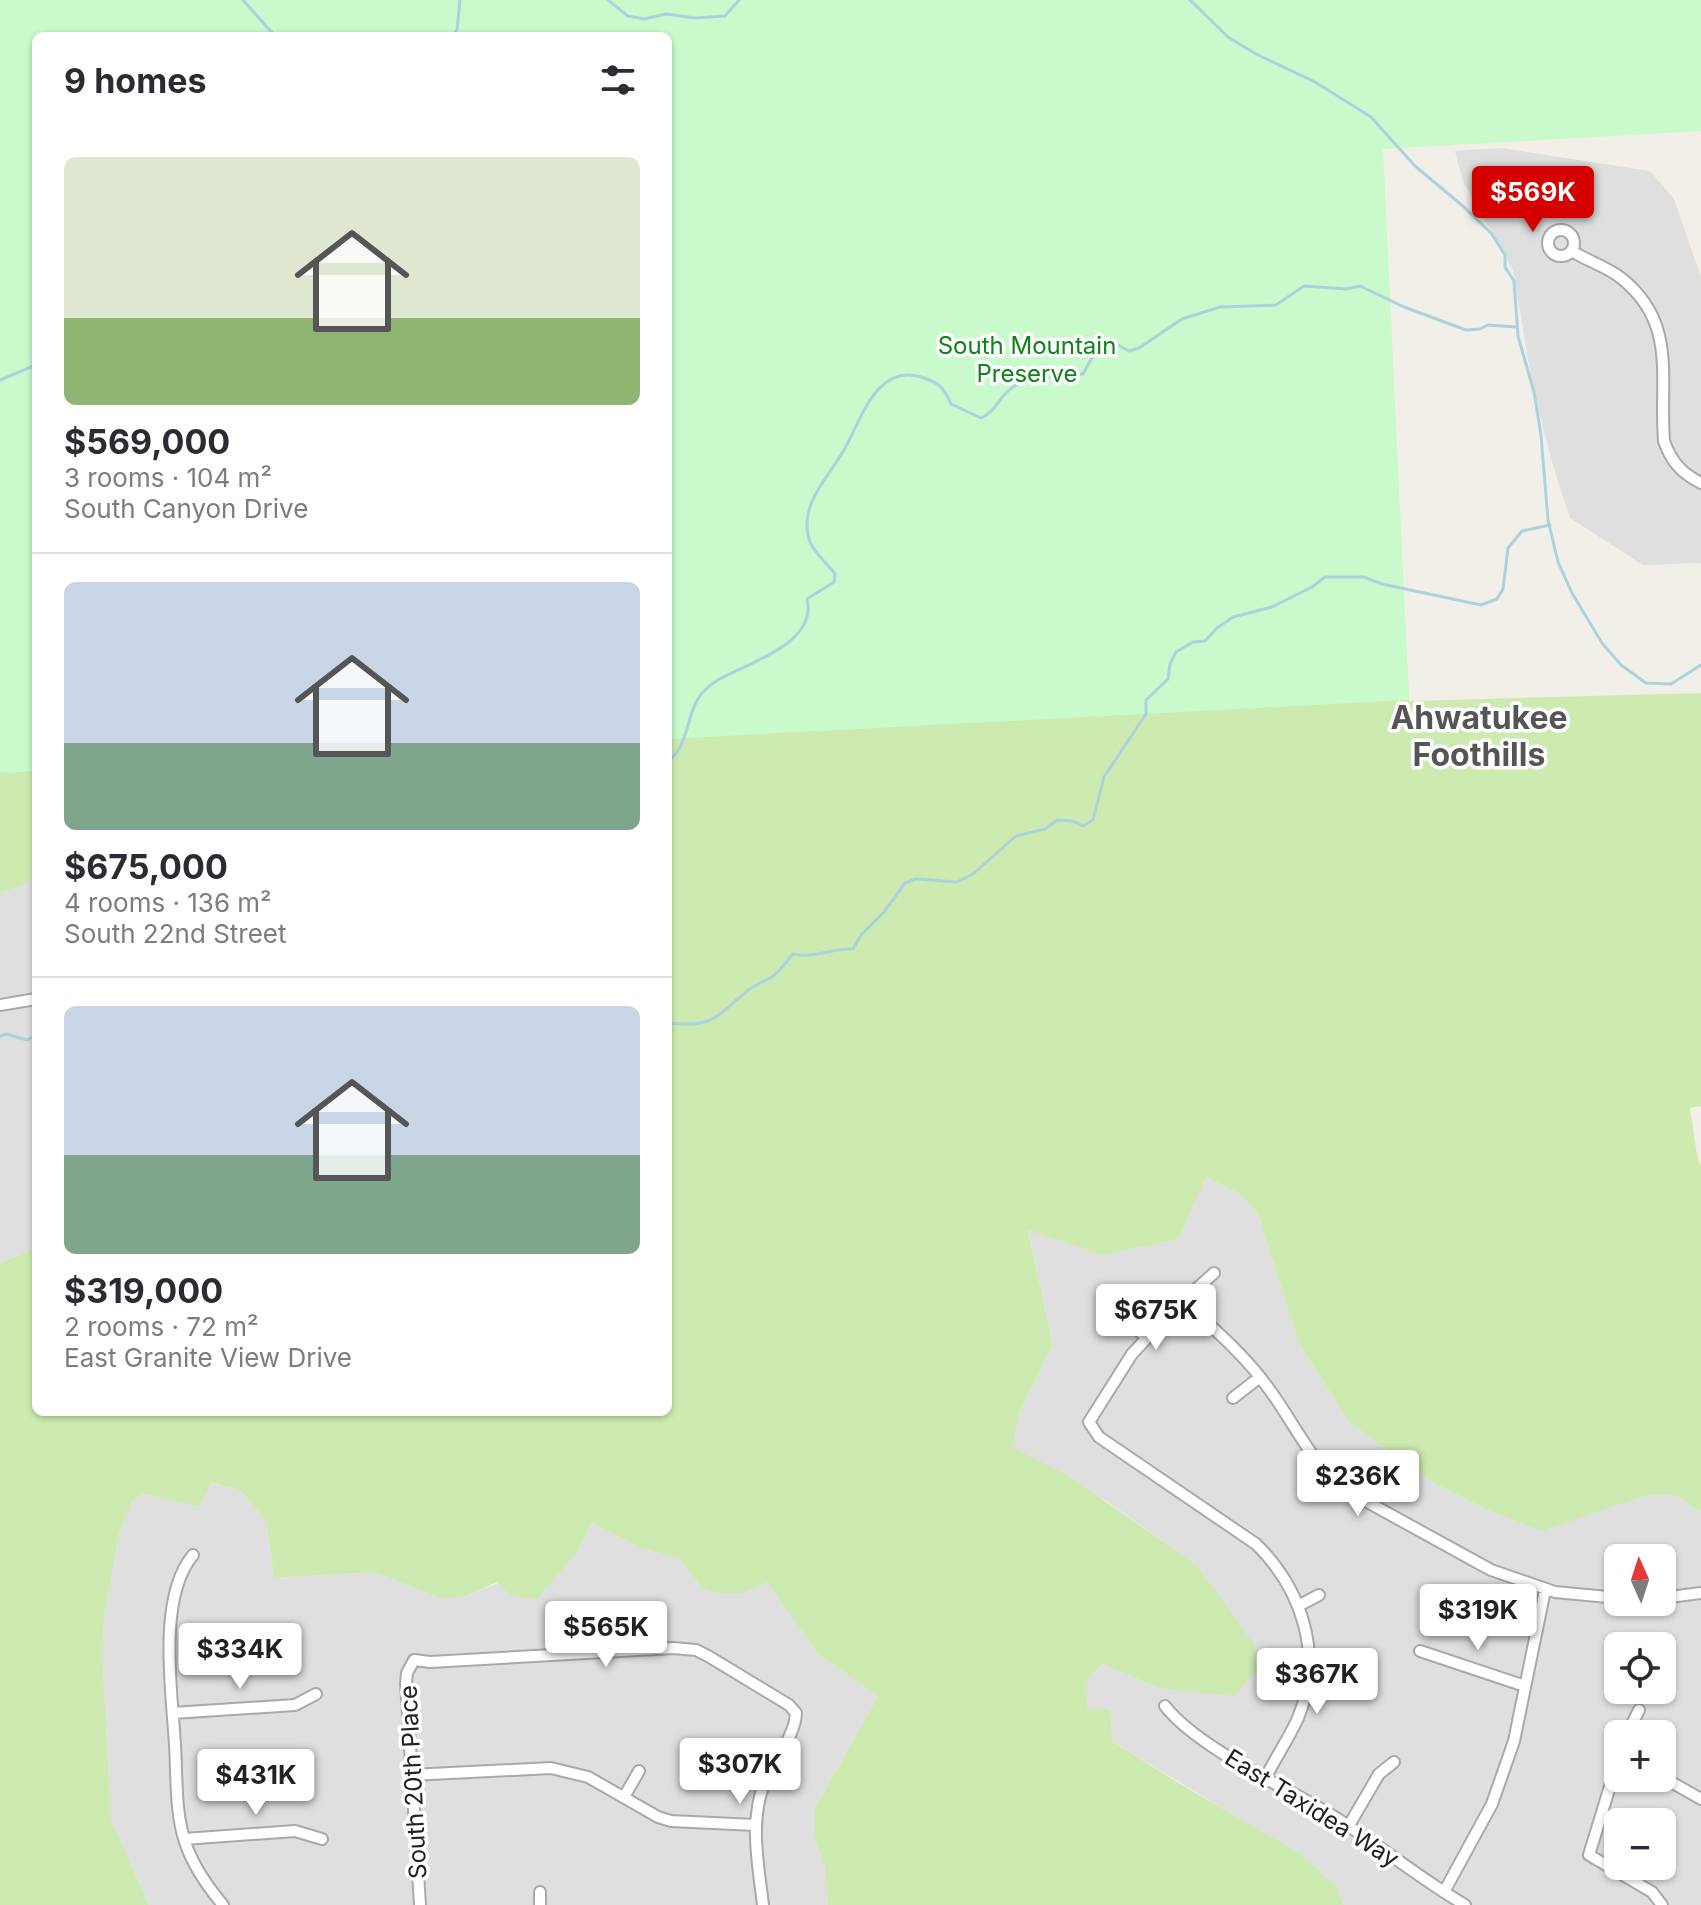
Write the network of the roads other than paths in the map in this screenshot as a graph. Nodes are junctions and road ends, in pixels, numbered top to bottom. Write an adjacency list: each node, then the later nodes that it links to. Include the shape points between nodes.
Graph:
1 (1572, 251): 2 (street, via 1619,277 1648,307 1662,342 1664,441 1680,470)
2 (1701, 483)
3 (32, 1000): 4 (street)
4 (0, 1005)
5 (1214, 1273): 6 (street)
6 (1182, 1300): 8 (street); 9 (street)
7 (1119, 1310): 8 (street)
8 (1146, 1338): 17 (street, via 1089,1422 1099,1437 1256,1544 1276,1564)
9 (1260, 1377): 10 (street); 12 (street, via 1308,1450 1342,1488 1491,1570)
10 (1233, 1398)
11 (193, 1555): 25 (street, via 180,1576 170,1627)
12 (1545, 1590): 16 (street); 21 (street)
13 (1701, 1593): 15 (street)
14 (1319, 1595): 17 (street)
15 (1676, 1596)
16 (1604, 1598)
17 (1298, 1606): 30 (street, via 1309,1659 1303,1703)
18 (615, 1611): 19 (street)
19 (617, 1651): 29 (street, South 20th Place, via 414,1660 406,1683); 35 (street, via 696,1650 796,1713 796,1724 763,1785)
20 (1420, 1651): 21 (street)
21 (1525, 1686): 40 (street, via 1514,1741 1492,1804)
22 (316, 1694): 25 (street, via 295,1705)
23 (1165, 1706): 30 (street, East Taxidea Way, via 1186,1728)
24 (1639, 1710): 26 (street)
25 (173, 1713): 37 (street)
26 (1634, 1720)
27 (1394, 1762): 36 (street, via 1379,1774)
28 (639, 1771): 33 (street)
29 (411, 1775): 33 (street, via 551,1768 588,1777); 42 (street, South 20th Place)
30 (1266, 1777): 36 (street, East Taxidea Way)
31 (1676, 1785): 34 (street)
32 (1608, 1792): 46 (street, via 1589,1855 1652,1892)
33 (624, 1797): 35 (street, via 671,1821)
34 (1701, 1799)
35 (755, 1825): 44 (street)
36 (1348, 1827): 40 (street, East Taxidea Way)
37 (184, 1839): 38 (street, via 295,1831); 41 (street, via 195,1866)
38 (322, 1839)
39 (540, 1892): 43 (street)
40 (1444, 1892): 45 (street, East Taxidea Way)
41 (223, 1905)
42 (420, 1905)
43 (540, 1905)
44 (763, 1905)
45 (1465, 1905)
46 (1662, 1905)

